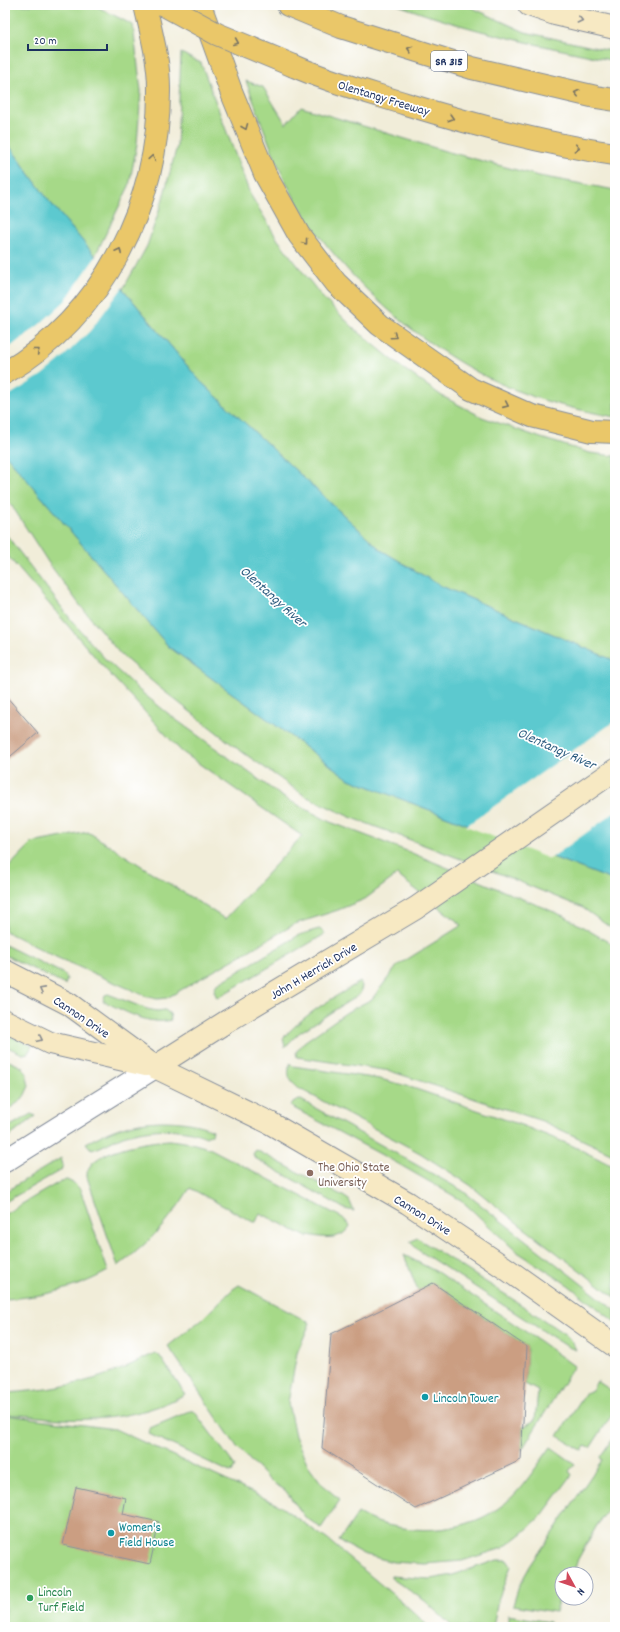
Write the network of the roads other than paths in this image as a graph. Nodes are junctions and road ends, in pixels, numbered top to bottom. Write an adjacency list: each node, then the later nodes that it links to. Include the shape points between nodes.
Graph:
1 (145, 5): 9 (highway, one-way to 1, via 50,341 72,320 95,292 131,228 151,165 157,127 159,88 155,51)
2 (164, 5): 8 (highway, Olentangy Freeway, one-way to 8, bridge, via 217,34 322,78 458,120 528,138)
3 (200, 5): 10 (highway, one-way to 10, via 264,174 299,235 336,283 380,325 471,389 532,416 592,431)
4 (288, 5): 7 (highway, SR 315, one-way to 4, via 472,68 341,28)
5 (529, 5): 6 (street, one-way to 6)
6 (615, 28)
7 (615, 100)
8 (615, 154)
9 (5, 372)
10 (615, 432)
11 (615, 770): 14 (street, John H Herrick Drive, via 416,908)
12 (5, 971): 14 (street, Cannon Drive, one-way to 12, via 69,1004)
13 (5, 1021): 14 (street, Cannon Drive, one-way to 14, via 50,1043)
14 (155, 1067): 15 (street, John H Herrick Drive); 16 (street, Cannon Drive, via 270,1124 408,1203)
15 (5, 1160)
16 (615, 1346)

